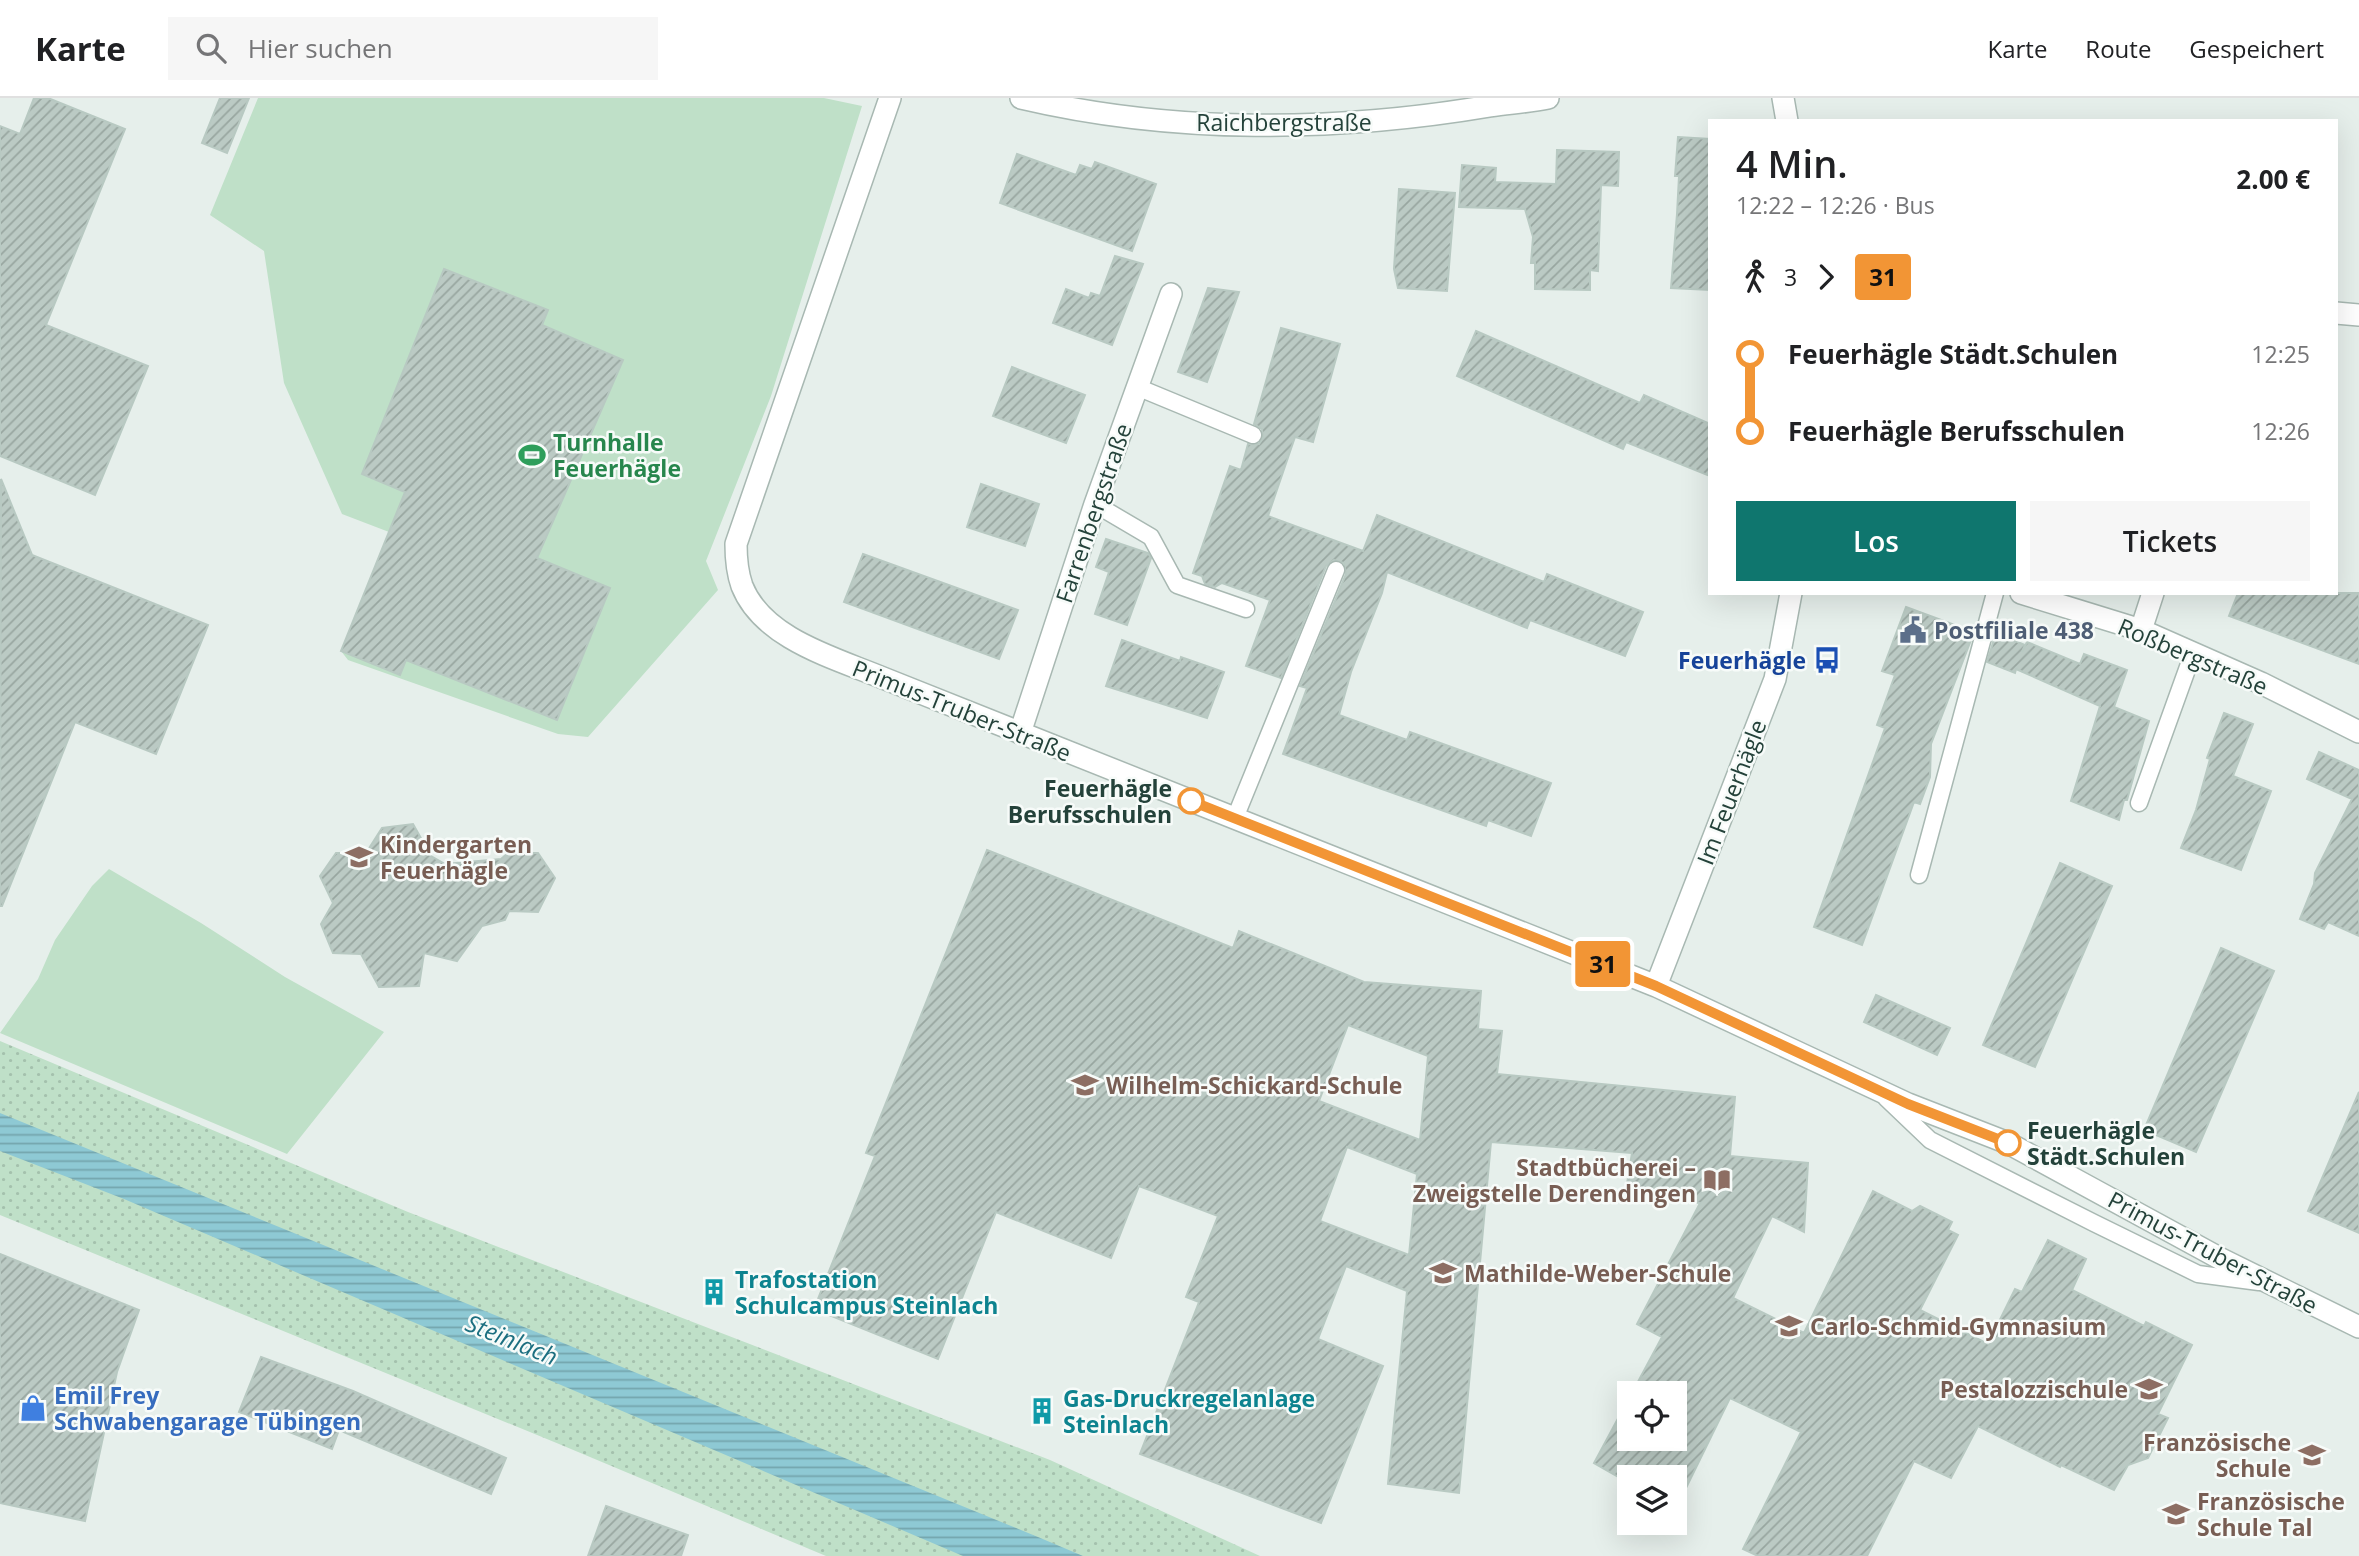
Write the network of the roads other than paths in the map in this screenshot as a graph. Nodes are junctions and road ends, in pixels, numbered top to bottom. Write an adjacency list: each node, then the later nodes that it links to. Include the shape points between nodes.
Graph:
1 (890, 98): 21 (street, Primus-Truber-Straße, via 736,544 737,568 757,609 792,638)
2 (1021, 98): 3 (street, Raichbergstraße, via 1142,120 1293,125 1373,123)
3 (1548, 98)
4 (1783, 98): 5 (street)
5 (1787, 119)
6 (1171, 294): 9 (street, Farrenbergstraße)
7 (2338, 313): 8 (street)
8 (2359, 315)
9 (1137, 387): 10 (lane); 11 (street, Farrenbergstraße)
10 (1253, 435)
11 (1095, 504): 17 (lane, via 1151,537 1177,585); 21 (street, Farrenbergstraße)
12 (1336, 570): 23 (lane)
13 (1791, 595): 25 (street, Im Feuerhägle, via 1775,679)
14 (1994, 595): 24 (lane)
15 (2027, 595): 18 (street, Roßbergstraße)
16 (2152, 595): 18 (street)
17 (1246, 608)
18 (2141, 630): 19 (street, Roßbergstraße)
19 (2193, 653): 20 (street, Roßbergstraße); 22 (lane)
20 (2359, 732)
21 (1020, 733): 23 (street, Primus-Truber-Straße)
22 (2139, 803)
23 (1235, 818): 25 (street, Primus-Truber-Straße)
24 (1919, 875)
25 (1656, 986): 26 (street, Primus-Truber-Straße)
26 (1876, 1089): 27 (street, Primus-Truber-Straße, via 2026,1152); 27 (lane, via 1930,1140 2094,1223 2198,1274)
27 (2269, 1283): 28 (street, Primus-Truber-Straße)
28 (2359, 1327)

